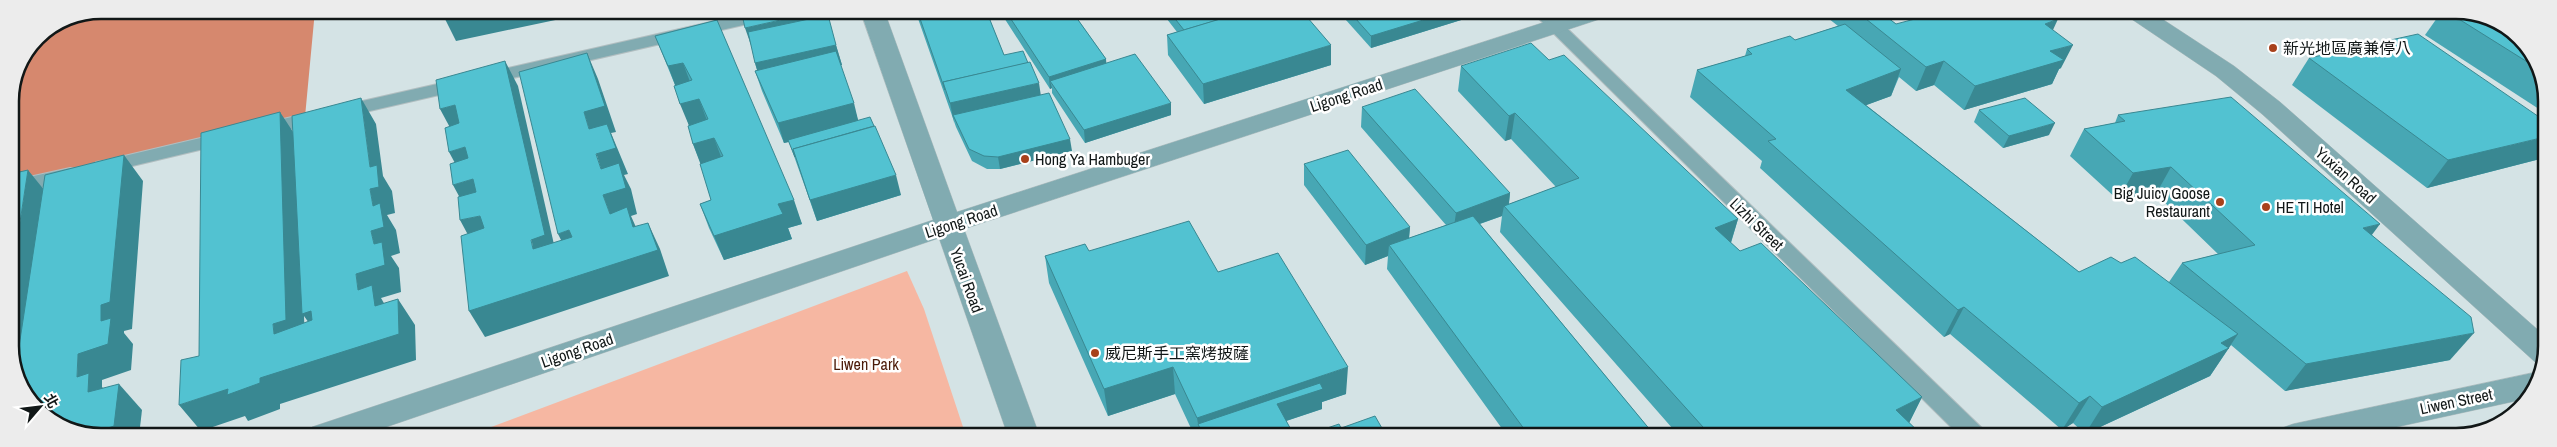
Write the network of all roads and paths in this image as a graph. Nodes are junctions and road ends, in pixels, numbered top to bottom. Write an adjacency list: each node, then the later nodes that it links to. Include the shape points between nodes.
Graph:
1 (746, 19): 5 (lane)
2 (875, 19): 6 (street, Yucai Road)
3 (1547, 19): 6 (street, Ligong Road); 11 (lane, Lizhi Street)
4 (2147, 19): 7 (street, Yuxian Road, via 2225,71 2271,108)
5 (19, 186)
6 (947, 225): 9 (street, Ligong Road); 10 (street, Yucai Road)
7 (2538, 347)
8 (2528, 386): 12 (street, Liwen Street)
9 (347, 428)
10 (1021, 428)
11 (1967, 428)
12 (2334, 428)

